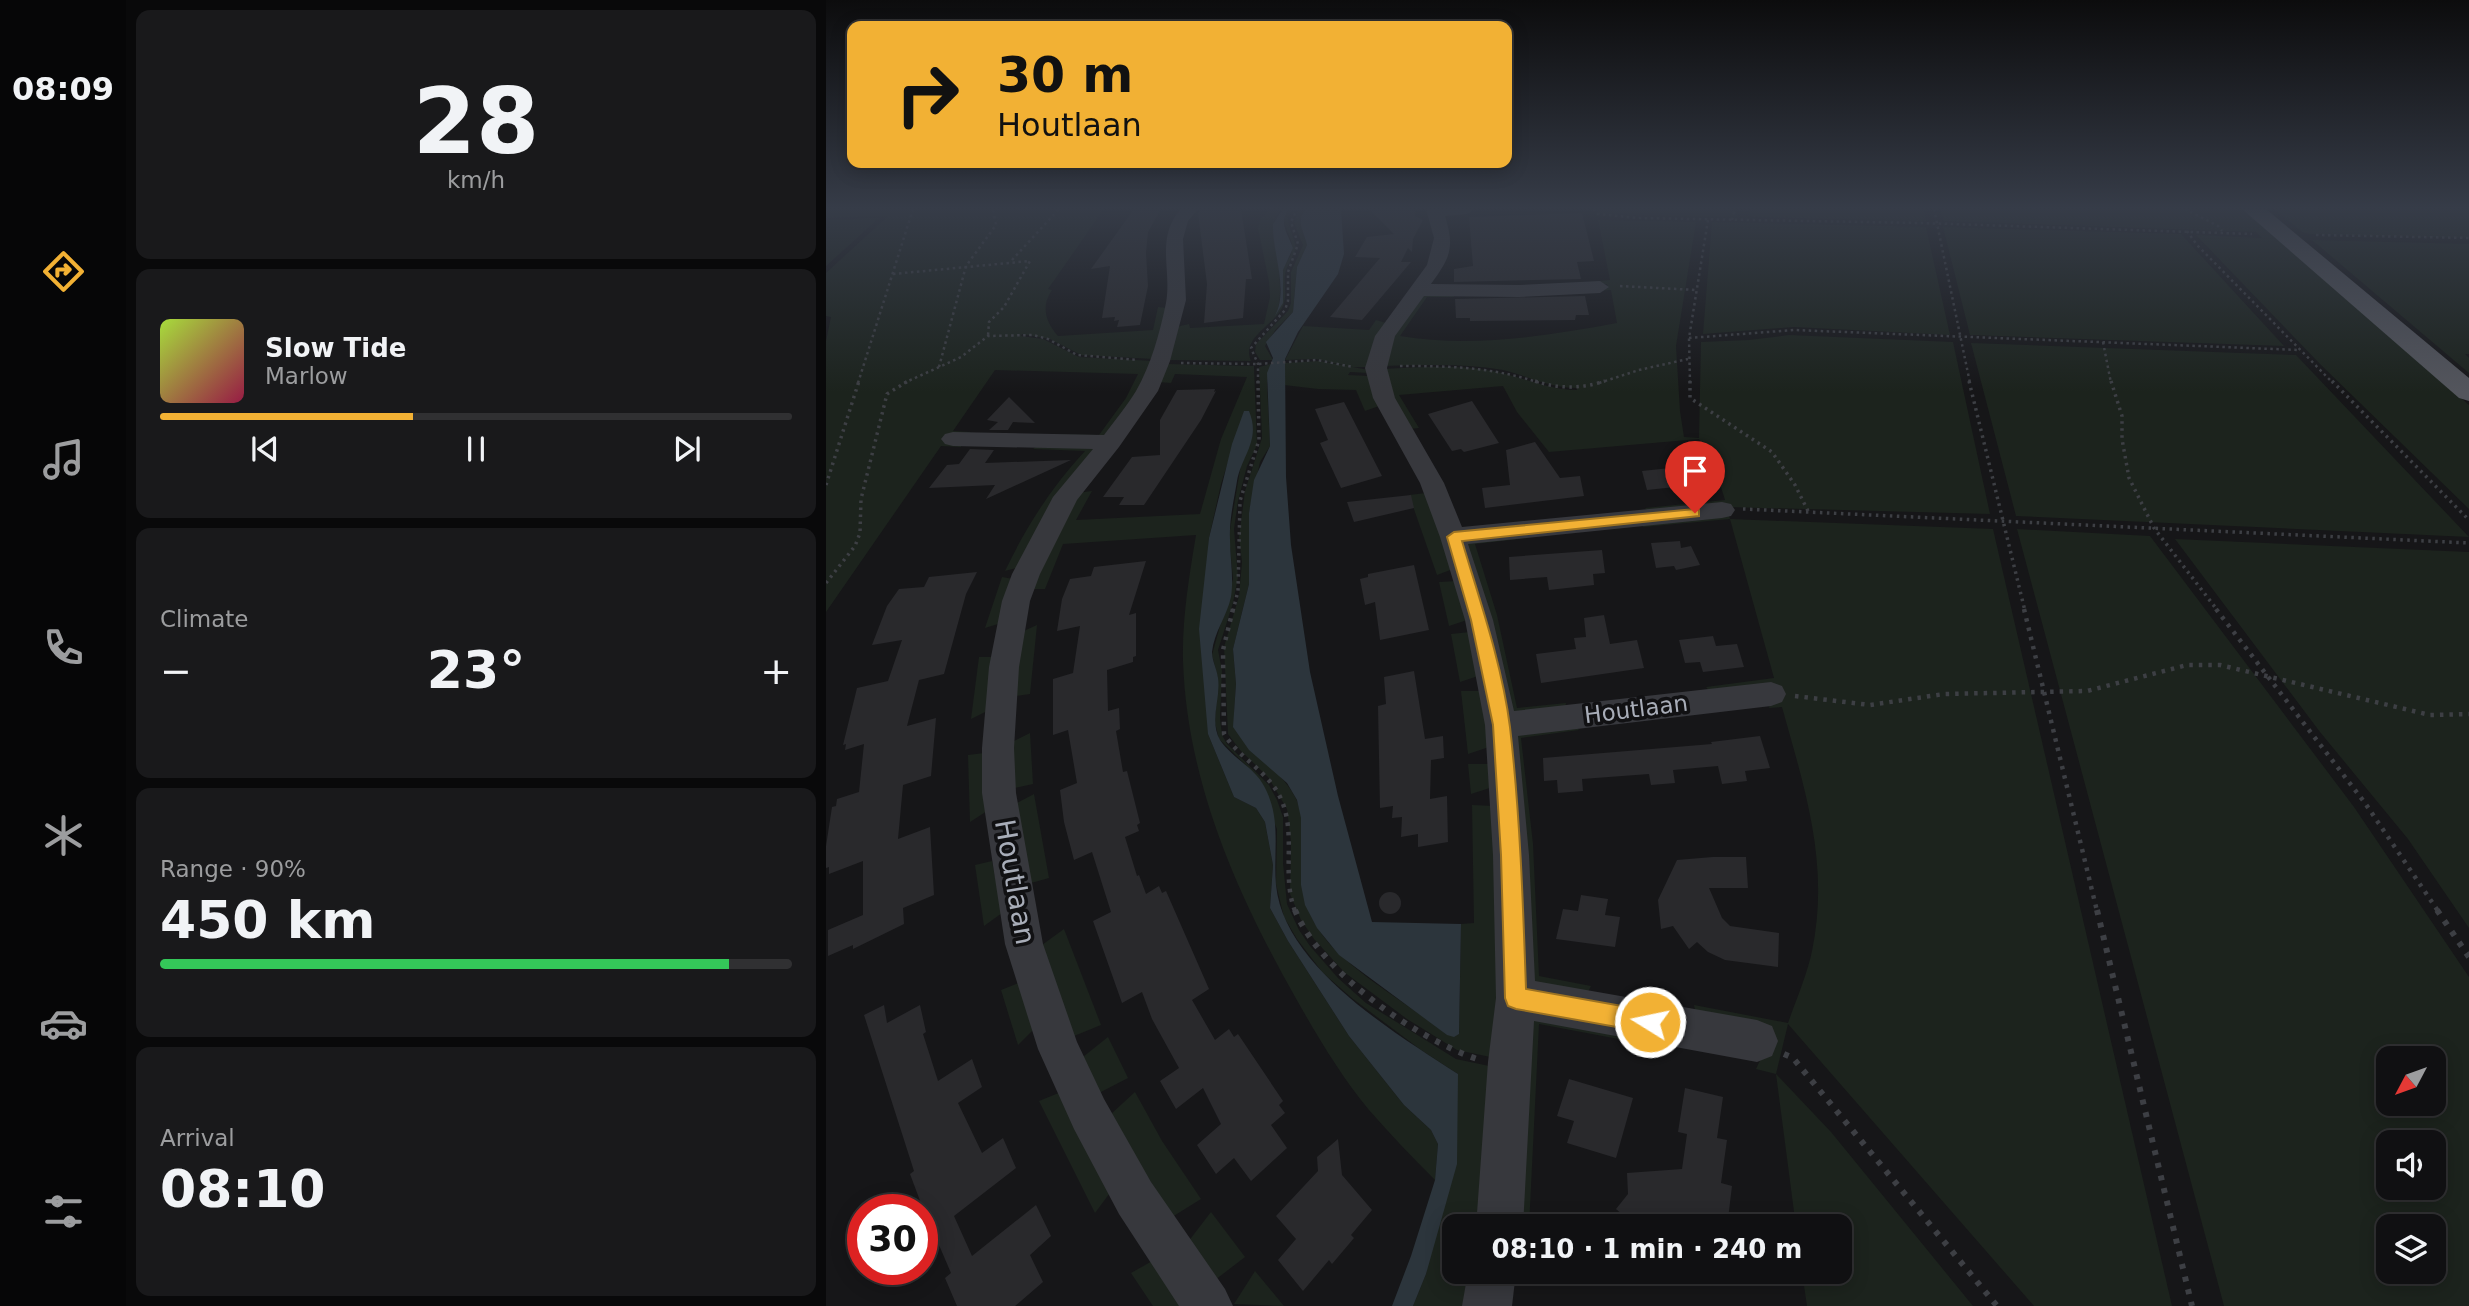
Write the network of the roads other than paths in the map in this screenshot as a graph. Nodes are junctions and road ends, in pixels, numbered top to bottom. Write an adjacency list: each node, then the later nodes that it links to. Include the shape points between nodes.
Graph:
1 (1176, 270): 8 (street, Houtlaan, via 1176,300 1160,361 1147,391)
2 (1433, 270): 5 (street)
3 (2325, 270): 6 (main road)
4 (1600, 287): 5 (street)
5 (1419, 290): 10 (street, via 1385,336 1376,368 1384,398 1432,483)
6 (2469, 392)
7 (953, 439): 8 (street)
8 (1111, 442): 17 (street, Houtlaan, via 1066,497 1016,601 1000,705 999,793 1024,944 1059,1049 1135,1198)
9 (1722, 510): 10 (street)
10 (1454, 537): 12 (street, via 1479,620)
11 (1771, 694): 12 (street, Houtlaan)
12 (1501, 725): 13 (street)
13 (1516, 998): 14 (street); 15 (street)
14 (1757, 1041)
15 (1500, 1214)
16 (1490, 1284): 18 (street)
17 (1208, 1306)
18 (1487, 1306)

